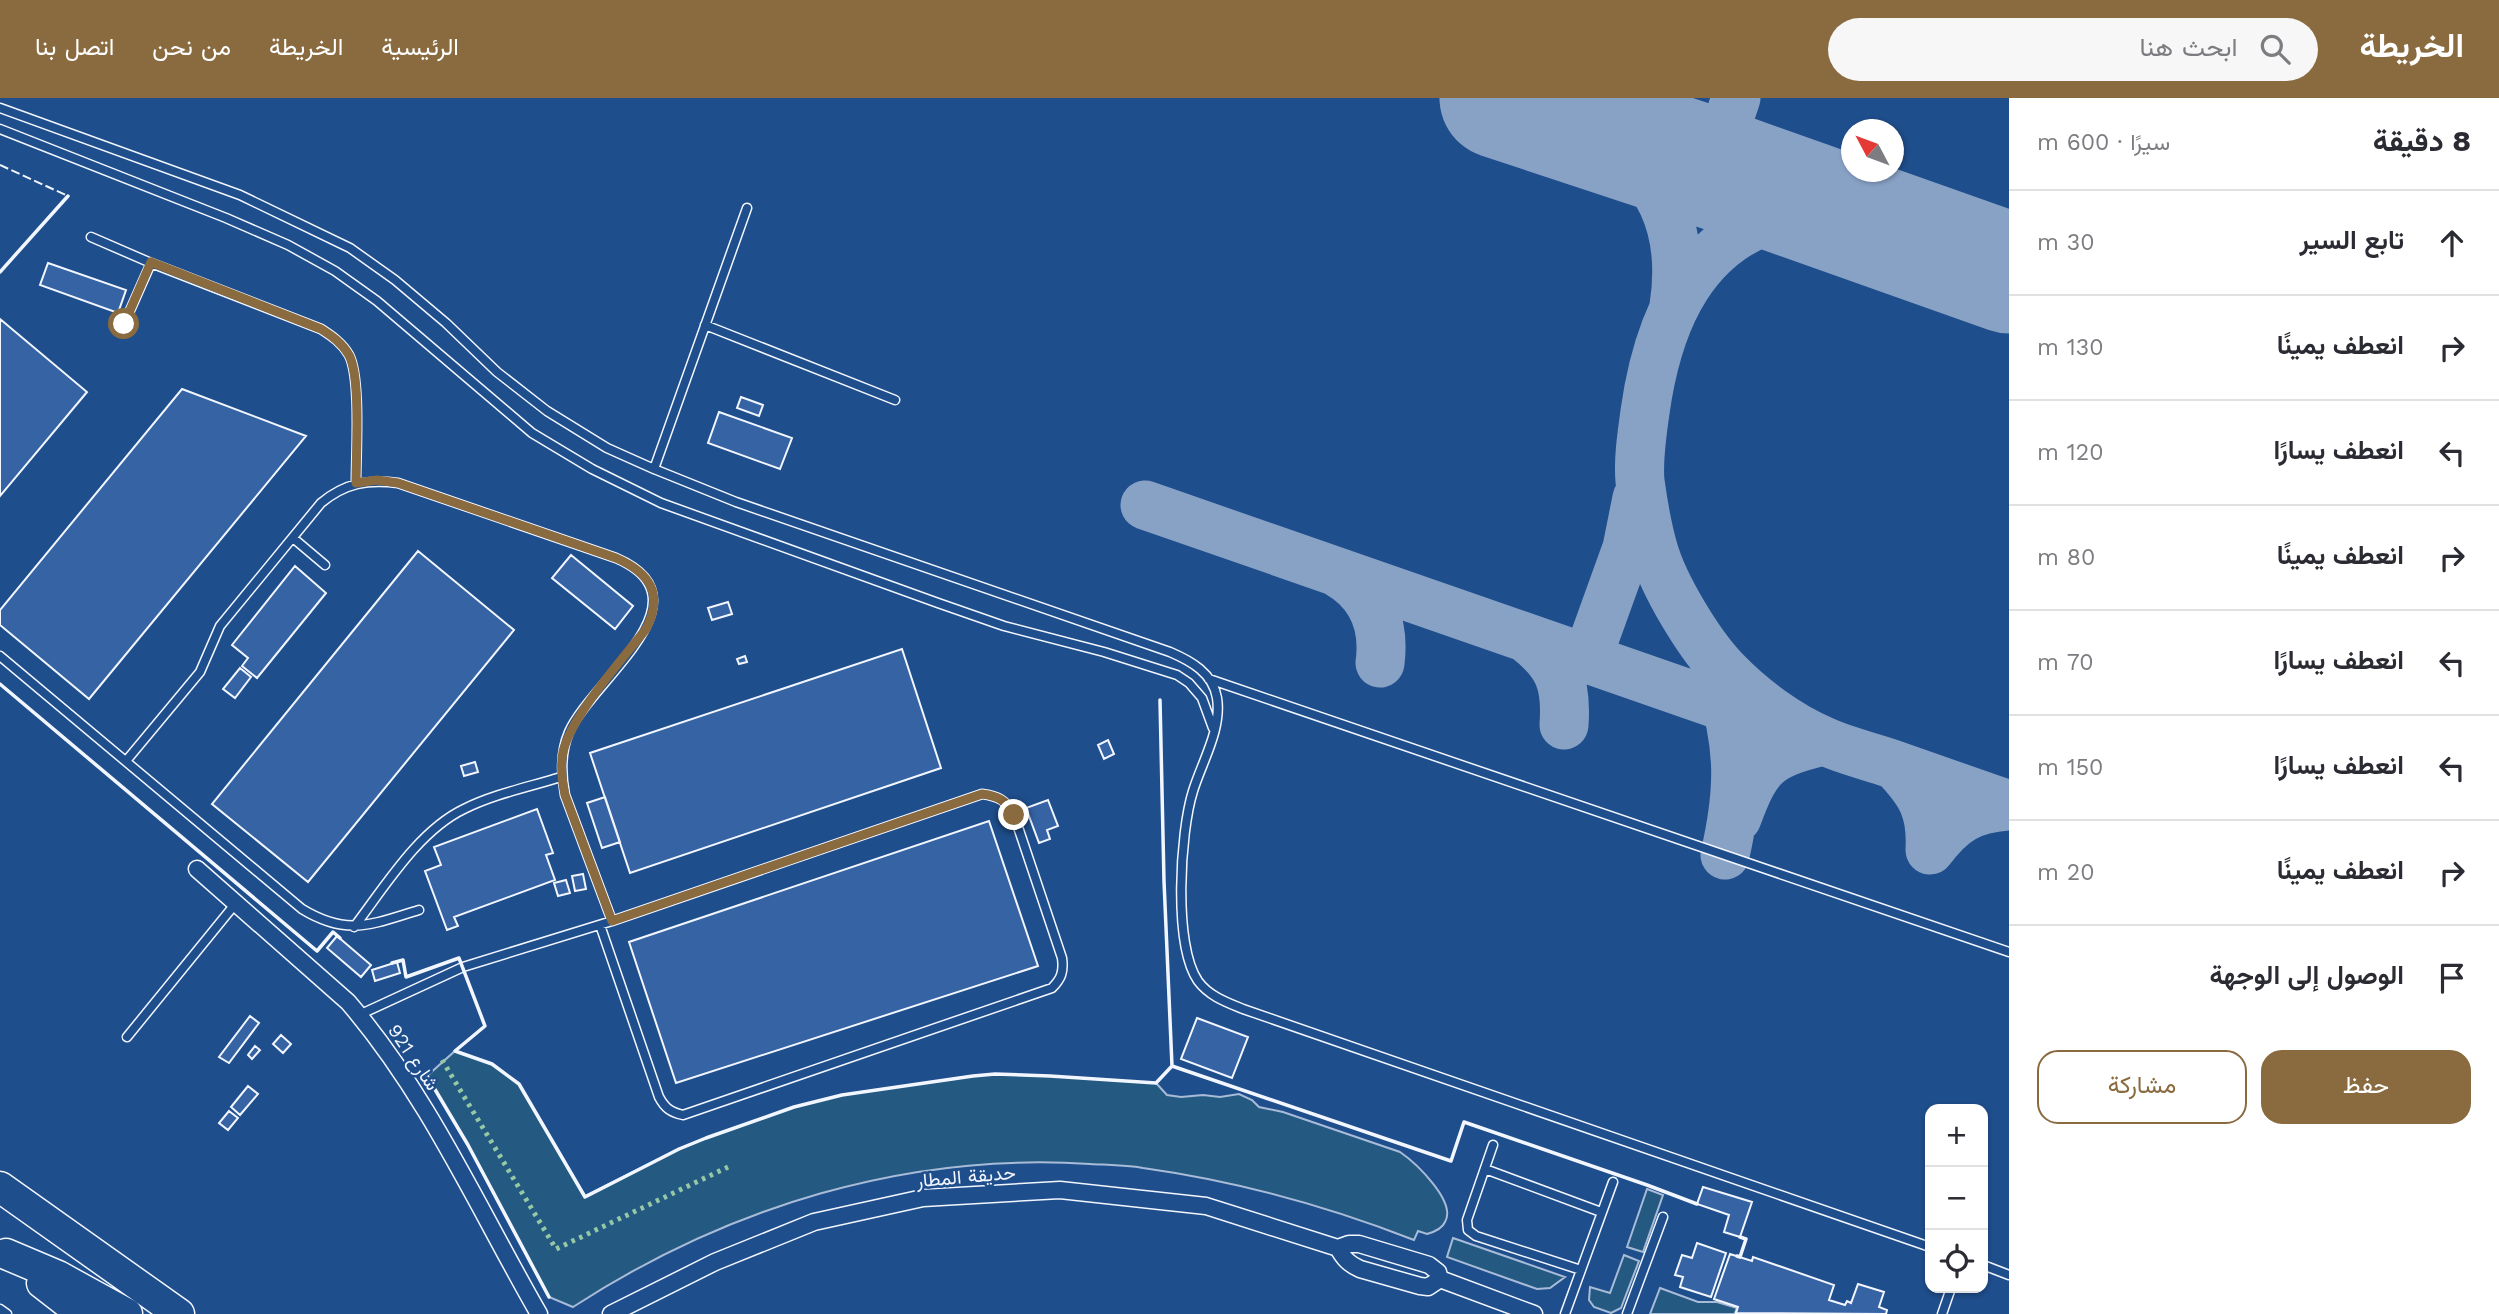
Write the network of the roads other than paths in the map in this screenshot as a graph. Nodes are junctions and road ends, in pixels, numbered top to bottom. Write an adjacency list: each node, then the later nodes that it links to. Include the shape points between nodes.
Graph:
1 (0, 108): 9 (lane, via 240,195 349,248 395,280 547,411)
2 (0, 129): 15 (lane, via 226,218 335,271 377,301 532,433 604,475 661,503 938,603 1177,675 1202,698)
3 (747, 208): 7 (lane)
4 (91, 237): 5 (lane)
5 (151, 262): 6 (lane); 10 (lane, via 321,329 337,340 356,374)
6 (124, 324)
7 (705, 325): 8 (lane); 9 (lane)
8 (895, 400)
9 (654, 470): 14 (lane, via 1170,652 1199,667)
10 (356, 483): 11 (lane, via 332,494); 17 (lane, via 398,483 616,558 646,578 654,597 652,617 570,731 562,753)
11 (293, 538): 12 (lane); 16 (lane, via 220,626 200,672)
12 (325, 565)
13 (0, 656): 16 (lane)
14 (1209, 679): 15 (lane, via 1217,695); 24 (lane)
15 (1214, 731): 33 (lane, via 1189,806 1182,879 1186,949 1197,979 1212,995)
16 (126, 761): 23 (lane, via 302,909 327,922)
17 (561, 777): 21 (lane); 23 (lane, via 462,809 437,826)
18 (197, 869): 19 (street, شارع 921)
19 (236, 903): 25 (street, شارع 921); 26 (lane)
20 (419, 910): 23 (lane)
21 (612, 921): 22 (lane); 22 (lane, via 982,794 1007,803 1014,815 1063,969 1052,988 682,1115 664,1106 659,1097)
22 (600, 925): 25 (lane, via 463,967)
23 (354, 927)
24 (2009, 952)
25 (359, 1015): 46 (street, شارع 921, via 426,1112)
26 (127, 1037)
27 (1493, 1145): 28 (lane)
28 (1485, 1169): 31 (lane); 37 (lane, via 1468,1220 1470,1233)
29 (1612, 1182): 31 (lane)
30 (0, 1187): 45 (highway)
31 (1601, 1212): 37 (lane)
32 (1663, 1217): 50 (lane)
33 (1925, 1245)
34 (1338, 1248): 39 (street, حديقة المطار, via 1359,1244 1429,1265); 39 (street, حديقة المطار, via 1360,1269 1420,1286); 47 (street, حديقة المطار, via 1206,1206 1060,1190 923,1198 814,1222 715,1262)
35 (3, 1252): 43 (highway); 44 (highway)
36 (1988, 1267): 38 (lane)
37 (1581, 1270): 49 (lane)
38 (2009, 1275)
39 (1440, 1279): 48 (street, حديقة المطار)
40 (1949, 1293): 51 (lane)
41 (0, 1309): 42 (lane)
42 (7, 1314)
43 (82, 1314)
44 (127, 1314)
45 (179, 1314)
46 (538, 1314)
47 (611, 1314)
48 (1534, 1314)
49 (1565, 1314)
50 (1627, 1314)
51 (1941, 1314)

